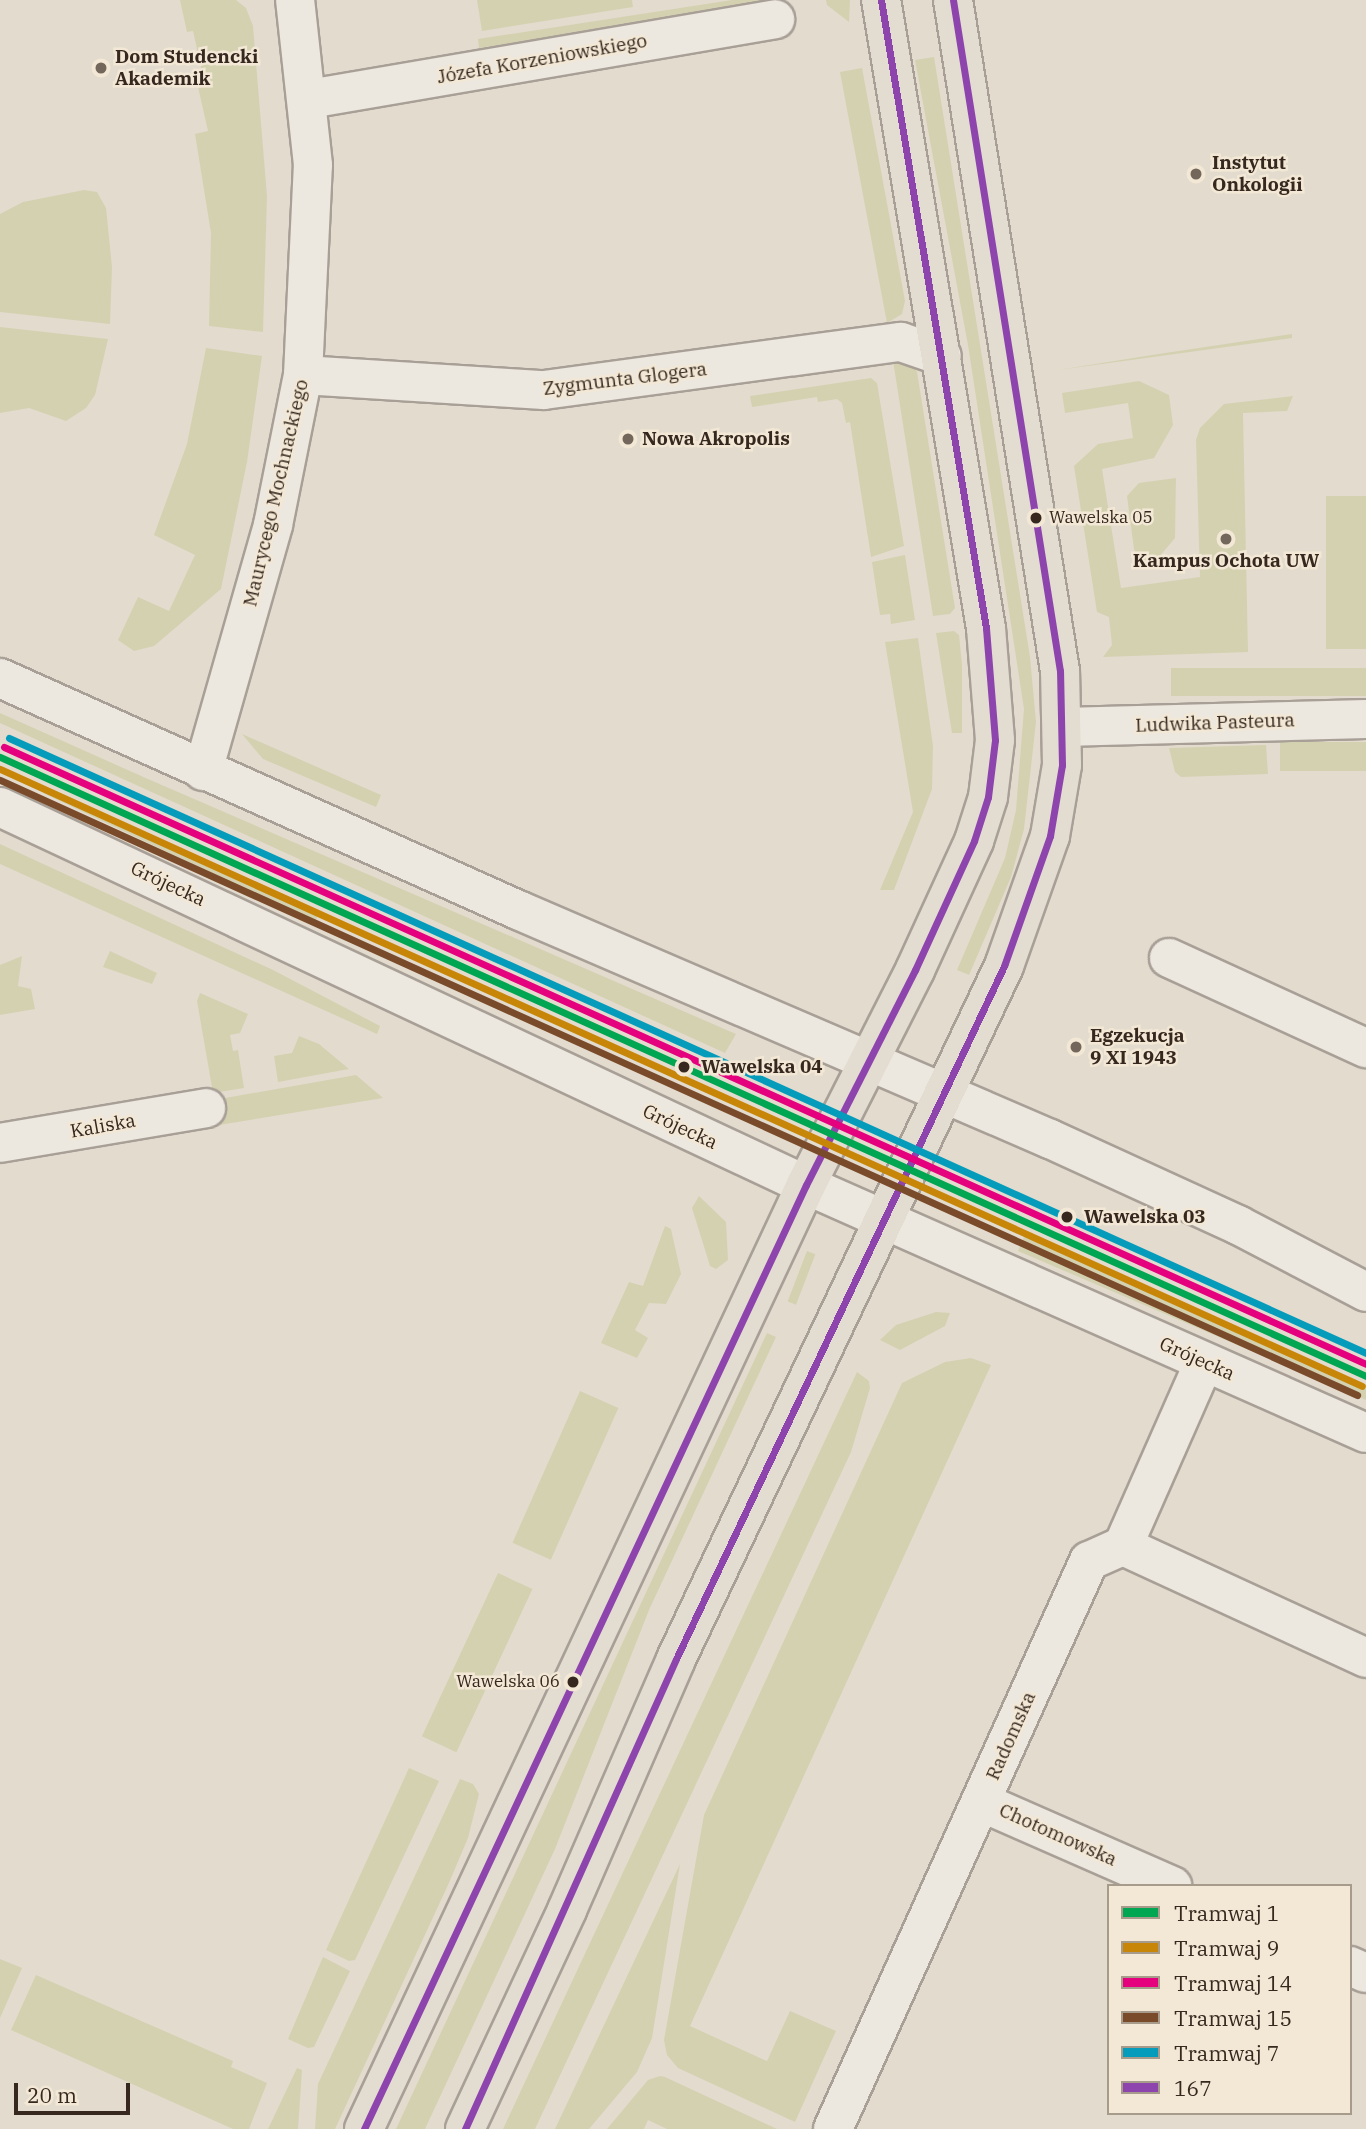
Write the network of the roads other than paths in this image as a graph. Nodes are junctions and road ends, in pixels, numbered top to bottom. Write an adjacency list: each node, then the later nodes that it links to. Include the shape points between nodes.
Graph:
1 (295, 0): 5 (street, Maurycego Mochnackiego)
2 (881, 0): 6 (main road)
3 (953, 0): 10 (main road, via 1049,597)
4 (775, 19): 5 (street, Józefa Korzeniowskiego)
5 (309, 99): 7 (street, Maurycego Mochnackiego, via 313,227)
6 (942, 356): 7 (street, Zygmunta Glogera, via 901,341 544,390); 15 (main road, via 986,628 995,740 988,797 974,841)
7 (303, 374): 11 (street, Maurycego Mochnackiego, via 273,525)
8 (0, 678): 11 (street)
9 (1366, 719): 10 (street, Ludwika Pasteura)
10 (1063, 727): 16 (main road, via 1057,802 1041,869 1003,967)
11 (203, 771): 15 (street)
12 (0, 807): 19 (street, Grójecka)
13 (1169, 958): 14 (street)
14 (1366, 1048)
15 (869, 1061): 16 (street); 19 (main road)
16 (943, 1093): 20 (main road); 21 (street, via 1237,1225)
17 (206, 1108): 18 (street, Kaliska)
18 (0, 1143)
19 (806, 1185): 20 (street, Grójecka); 28 (main road)
20 (883, 1220): 22 (street, Grójecka); 29 (main road, via 681,1647 568,1910)
21 (1366, 1292)
22 (1204, 1362): 23 (street, Grójecka); 24 (street)
23 (1366, 1433)
24 (1123, 1546): 25 (street); 26 (street, Radomska, via 1089,1561)
25 (1366, 1658)
26 (981, 1802): 27 (street, Chotomowska); 30 (street, Radomska)
27 (1167, 1884)
28 (364, 2129)
29 (465, 2129)
30 (833, 2129)

